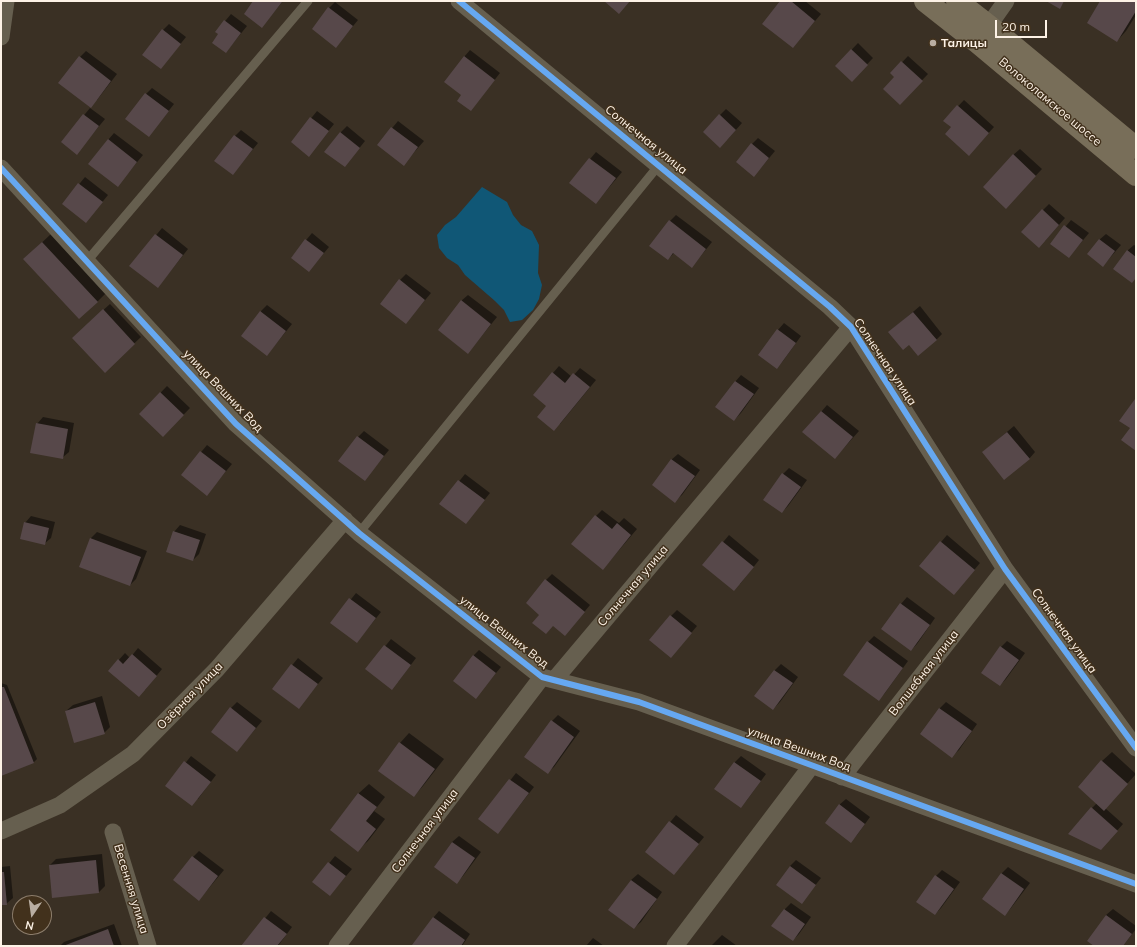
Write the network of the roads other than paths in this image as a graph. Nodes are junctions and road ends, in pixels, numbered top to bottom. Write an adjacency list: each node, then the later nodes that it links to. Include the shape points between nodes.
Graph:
1 (6, 1): 8 (street)
2 (308, 1): 13 (lane)
3 (459, 1): 10 (street, Солнечная улица)
4 (925, 1): 7 (main road, Волоколамское шоссе)
5 (957, 1): 7 (main road, Волоколамское шоссе)
6 (1006, 1): 7 (street)
7 (983, 34): 9 (main road, Волоколамское шоссе); 12 (main road, Волоколамское шоссе)
8 (1, 37)
9 (1136, 148)
10 (659, 165): 14 (street, Солнечная улица); 16 (lane)
11 (1, 168): 13 (street, улица Вешних Вод)
12 (1136, 174)
13 (87, 261): 15 (street, улица Вешних Вод, via 236,424)
14 (851, 327): 17 (street, Солнечная улица); 18 (street, Солнечная улица)
15 (345, 520): 16 (street, улица Вешних Вод); 22 (street, Озёрная улица, via 217,669 132,754 60,805)
16 (360, 533): 18 (street, улица Вешних Вод)
17 (1006, 569): 19 (street, Солнечная улица); 21 (street, Волшебная улица)
18 (548, 678): 20 (street, улица Вешних Вод, via 638,702); 26 (street, Солнечная улица)
19 (1136, 748)
20 (812, 765): 21 (street, улица Вешних Вод); 27 (street)
21 (842, 777): 24 (street, улица Вешних Вод)
22 (1, 831)
23 (113, 832): 25 (street, Весенняя улица)
24 (1136, 884)
25 (148, 946)
26 (337, 946)
27 (675, 946)

